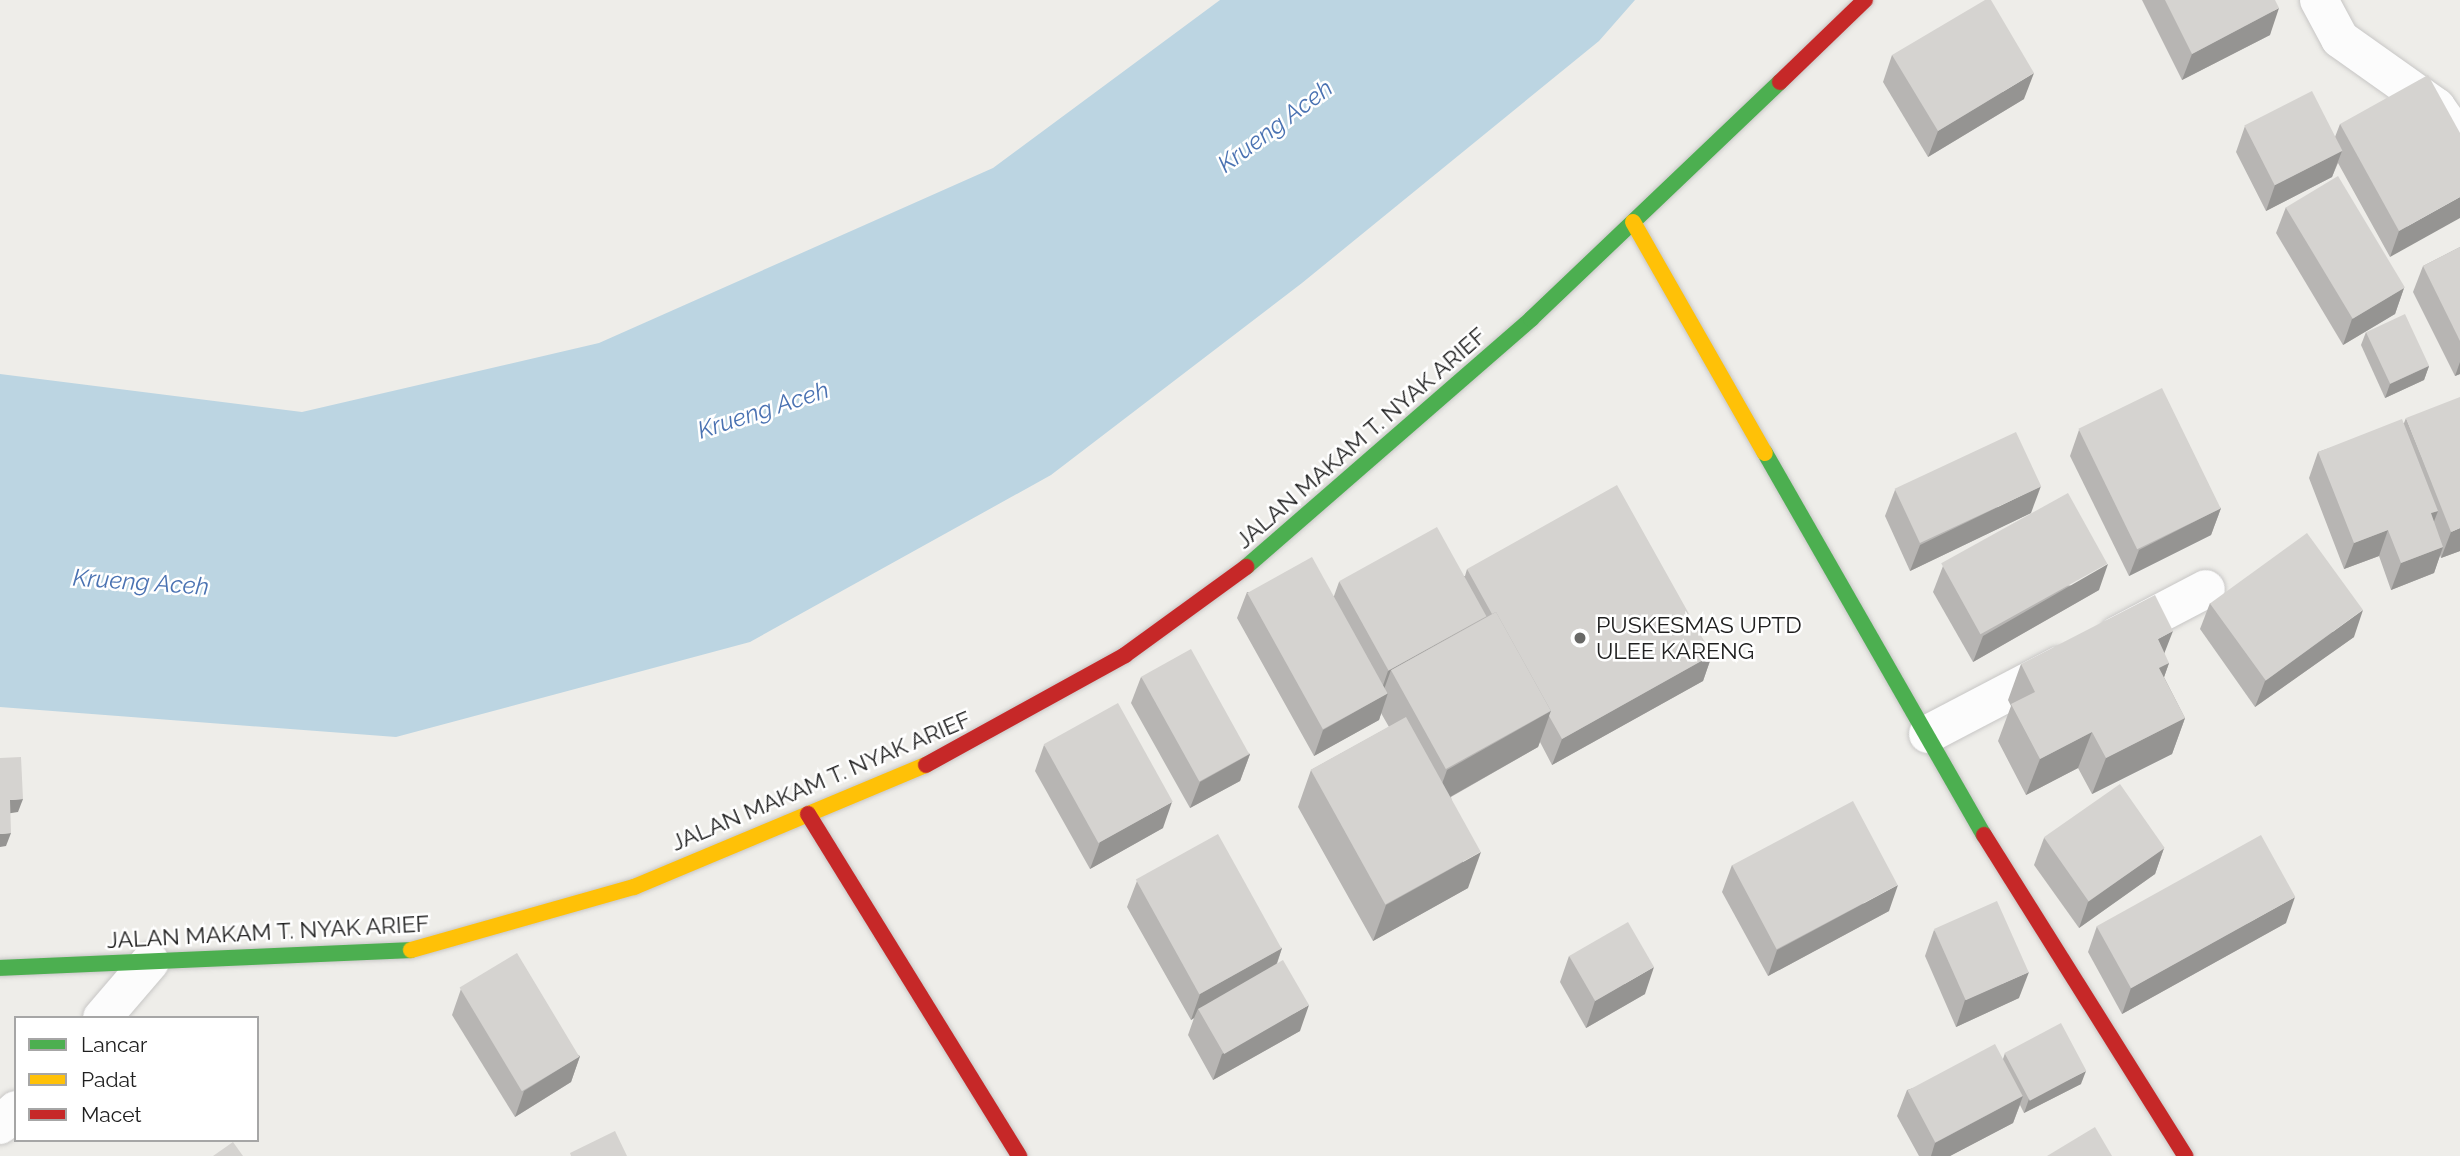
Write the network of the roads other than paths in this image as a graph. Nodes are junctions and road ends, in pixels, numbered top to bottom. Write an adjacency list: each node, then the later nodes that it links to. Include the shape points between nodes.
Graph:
1 (1865, 0): 4 (street, JALAN MAKAM T. NYAK ARIEF)
2 (2319, 0): 3 (street, via 2340,38 2436,107)
3 (2460, 141)
4 (1633, 222): 6 (street); 7 (street, JALAN MAKAM T. NYAK ARIEF, via 1286,538 1125,655 962,750)
5 (2206, 589): 6 (street)
6 (1928, 734): 14 (street, via 2027,911)
7 (808, 814): 8 (street, JALAN MAKAM T. NYAK ARIEF, via 634,887 430,949); 13 (street)
8 (150, 962): 9 (street, JALAN MAKAM T. NYAK ARIEF); 10 (street)
9 (0, 968)
10 (104, 1016)
11 (14, 1112): 12 (street)
12 (0, 1125)
13 (1019, 1156)
14 (2185, 1156)

